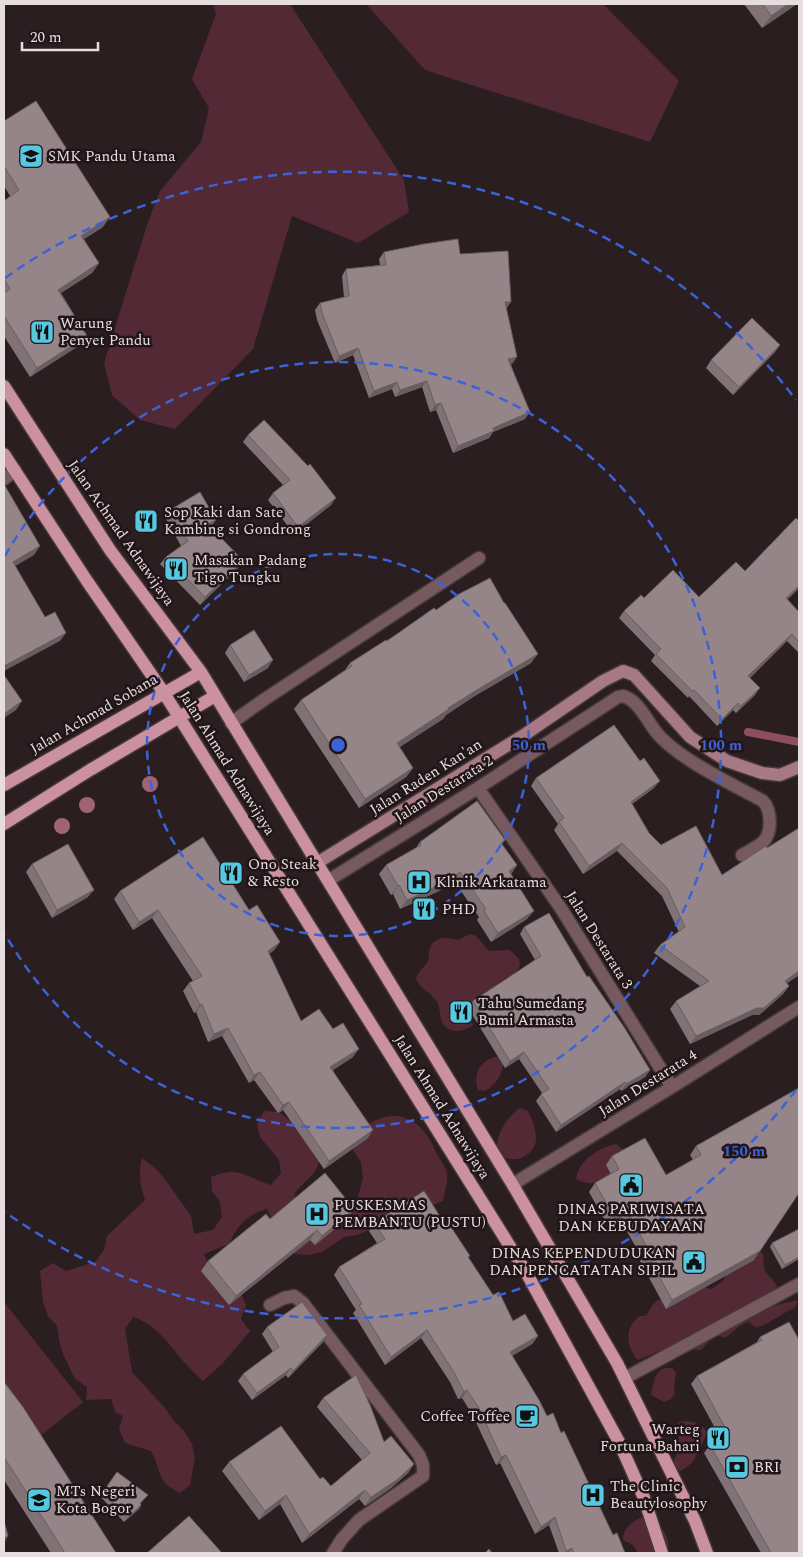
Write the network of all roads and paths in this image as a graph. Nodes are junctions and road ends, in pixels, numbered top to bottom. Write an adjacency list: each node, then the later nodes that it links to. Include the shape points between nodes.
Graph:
1 (4, 386): 6 (main road, Jalan Achmad Adnawijaya, via 110,550)
2 (4, 454): 3 (main road)
3 (15, 470): 4 (street); 7 (main road)
4 (4, 479)
5 (480, 558): 10 (street)
6 (201, 672): 7 (main road, Jalan Achmad Sobana); 8 (main road, Jalan Achmad Adnawijaya)
7 (164, 693): 9 (main road, Jalan Ahmad Adnawijaya); 12 (main road, Jalan Achmad Sobana)
8 (215, 696): 9 (main road); 10 (main road, Jalan Ahmad Adnawijaya)
9 (180, 718): 14 (main road); 25 (main road, Jalan Ahmad Adnawijaya, via 526,1272 619,1442 644,1498)
10 (232, 723): 16 (main road, Jalan Ahmad Adnawijaya)
11 (799, 767): 16 (street, Jalan Raden Kan'an, via 780,775 762,773 727,761 690,737 634,675 624,671 603,681 524,735)
12 (4, 784)
13 (478, 788): 15 (street, Jalan Destarata 2, via 623,696 635,703 656,733 671,747 767,806 770,815 767,837); 17 (street, Jalan Destarata 2); 19 (street, Jalan Destarata 3, via 562,910)
14 (4, 824)
15 (742, 855)
16 (317, 863): 17 (main road, Jalan Ahmad Adnawijaya)
17 (328, 882): 20 (main road, Jalan Ahmad Adnawijaya)
18 (799, 1007): 19 (street, Jalan Destarata 4)
19 (672, 1087): 20 (street, Jalan Destarata 4, via 518,1181)
20 (514, 1187): 23 (main road, Jalan Ahmad Adnawijaya)
21 (799, 1284): 23 (street)
22 (270, 1305): 24 (street, via 294,1296 303,1303 424,1465 422,1476 359,1520)
23 (625, 1378): 26 (main road, Jalan Ahmad Adnawijaya, via 695,1521)
24 (333, 1553)
25 (662, 1553)
26 (706, 1553)

